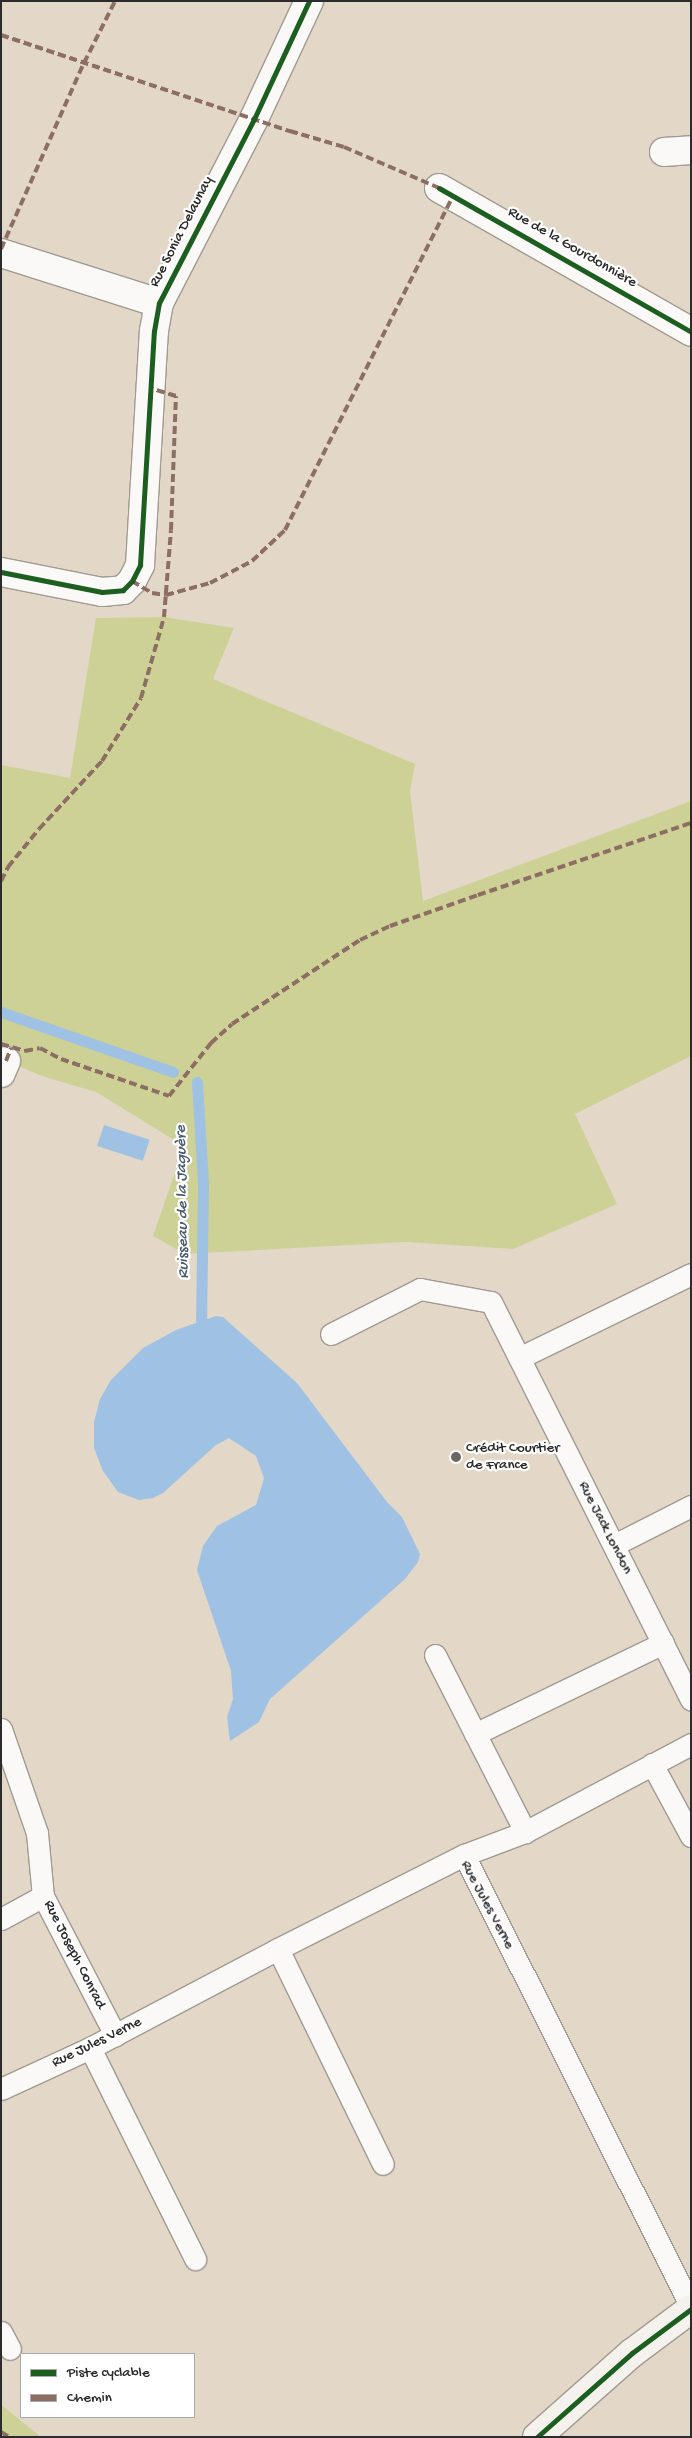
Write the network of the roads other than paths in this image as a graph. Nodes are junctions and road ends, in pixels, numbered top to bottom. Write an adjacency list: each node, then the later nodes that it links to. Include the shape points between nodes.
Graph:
1 (309, 1): 6 (street, Rue Sonia Delaunay, via 254,119)
2 (691, 150): 3 (street)
3 (664, 152)
4 (439, 188): 7 (street, Rue de la Gourdonnière)
5 (1, 253): 6 (street)
6 (159, 303): 8 (street, Rue Sonia Delaunay, via 154,331 140,565 132,581 123,590 102,592)
7 (691, 332)
8 (1, 572)
9 (691, 1274): 11 (lane)
10 (331, 1334): 11 (lane, Rue Jack London, via 420,1290 491,1302)
11 (519, 1358): 13 (lane, Rue Jack London)
12 (691, 1506): 13 (lane)
13 (614, 1545): 14 (lane, Rue Jack London)
14 (663, 1643): 16 (lane, Rue Jack London); 18 (lane)
15 (435, 1655): 18 (lane)
16 (691, 1699)
17 (1, 1729): 24 (lane, Rue Joseph Conrad, via 37,1834)
18 (475, 1734): 21 (lane)
19 (691, 1744): 20 (lane)
20 (652, 1764): 21 (lane); 22 (lane)
21 (525, 1832): 23 (lane)
22 (691, 1836)
23 (464, 1856): 26 (lane, Rue Jules Verne); 32 (lane, Rue Jules Verne)
24 (43, 1896): 25 (lane); 27 (lane, Rue Joseph Conrad)
25 (1, 1920)
26 (278, 1949): 27 (lane, Rue Jules Verne); 30 (lane)
27 (115, 2035): 28 (lane, Rue Jules Verne)
28 (90, 2048): 29 (lane, Rue Jules Verne); 31 (lane)
29 (1, 2089)
30 (383, 2164)
31 (195, 2259)
32 (691, 2308): 33 (street, via 632,2353)
33 (537, 2437)

